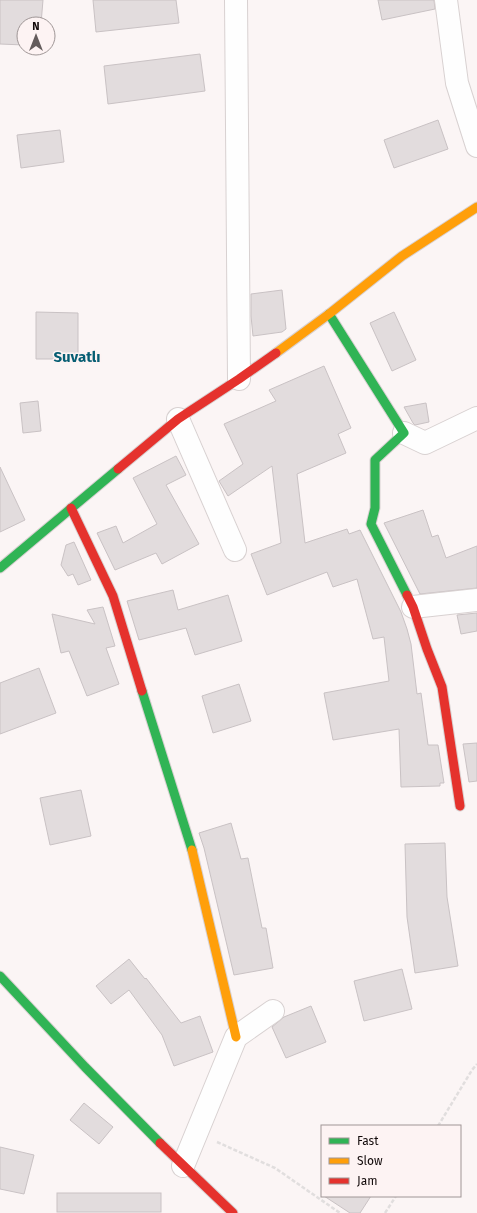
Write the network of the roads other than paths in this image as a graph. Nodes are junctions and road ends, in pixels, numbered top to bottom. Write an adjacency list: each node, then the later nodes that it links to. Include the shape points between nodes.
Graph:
1 (236, 0): 6 (street)
2 (446, 0): 3 (street, via 457,83)
3 (477, 146)
4 (477, 207): 5 (street, via 402,256)
5 (329, 314): 6 (street); 9 (street)
6 (240, 379): 8 (street)
7 (477, 418): 9 (street, via 425,443)
8 (178, 419): 10 (street); 11 (street)
9 (404, 433): 14 (street, via 375,460 375,508 371,524)
10 (70, 508): 12 (street); 18 (street, via 113,596 192,851)
11 (235, 550)
12 (0, 568)
13 (477, 600): 14 (street)
14 (413, 607): 15 (street, via 442,687)
15 (460, 806)
16 (0, 976): 19 (street, via 41,1023)
17 (274, 1011): 18 (street)
18 (236, 1037): 19 (street)
19 (183, 1166): 20 (street)
20 (233, 1213)

